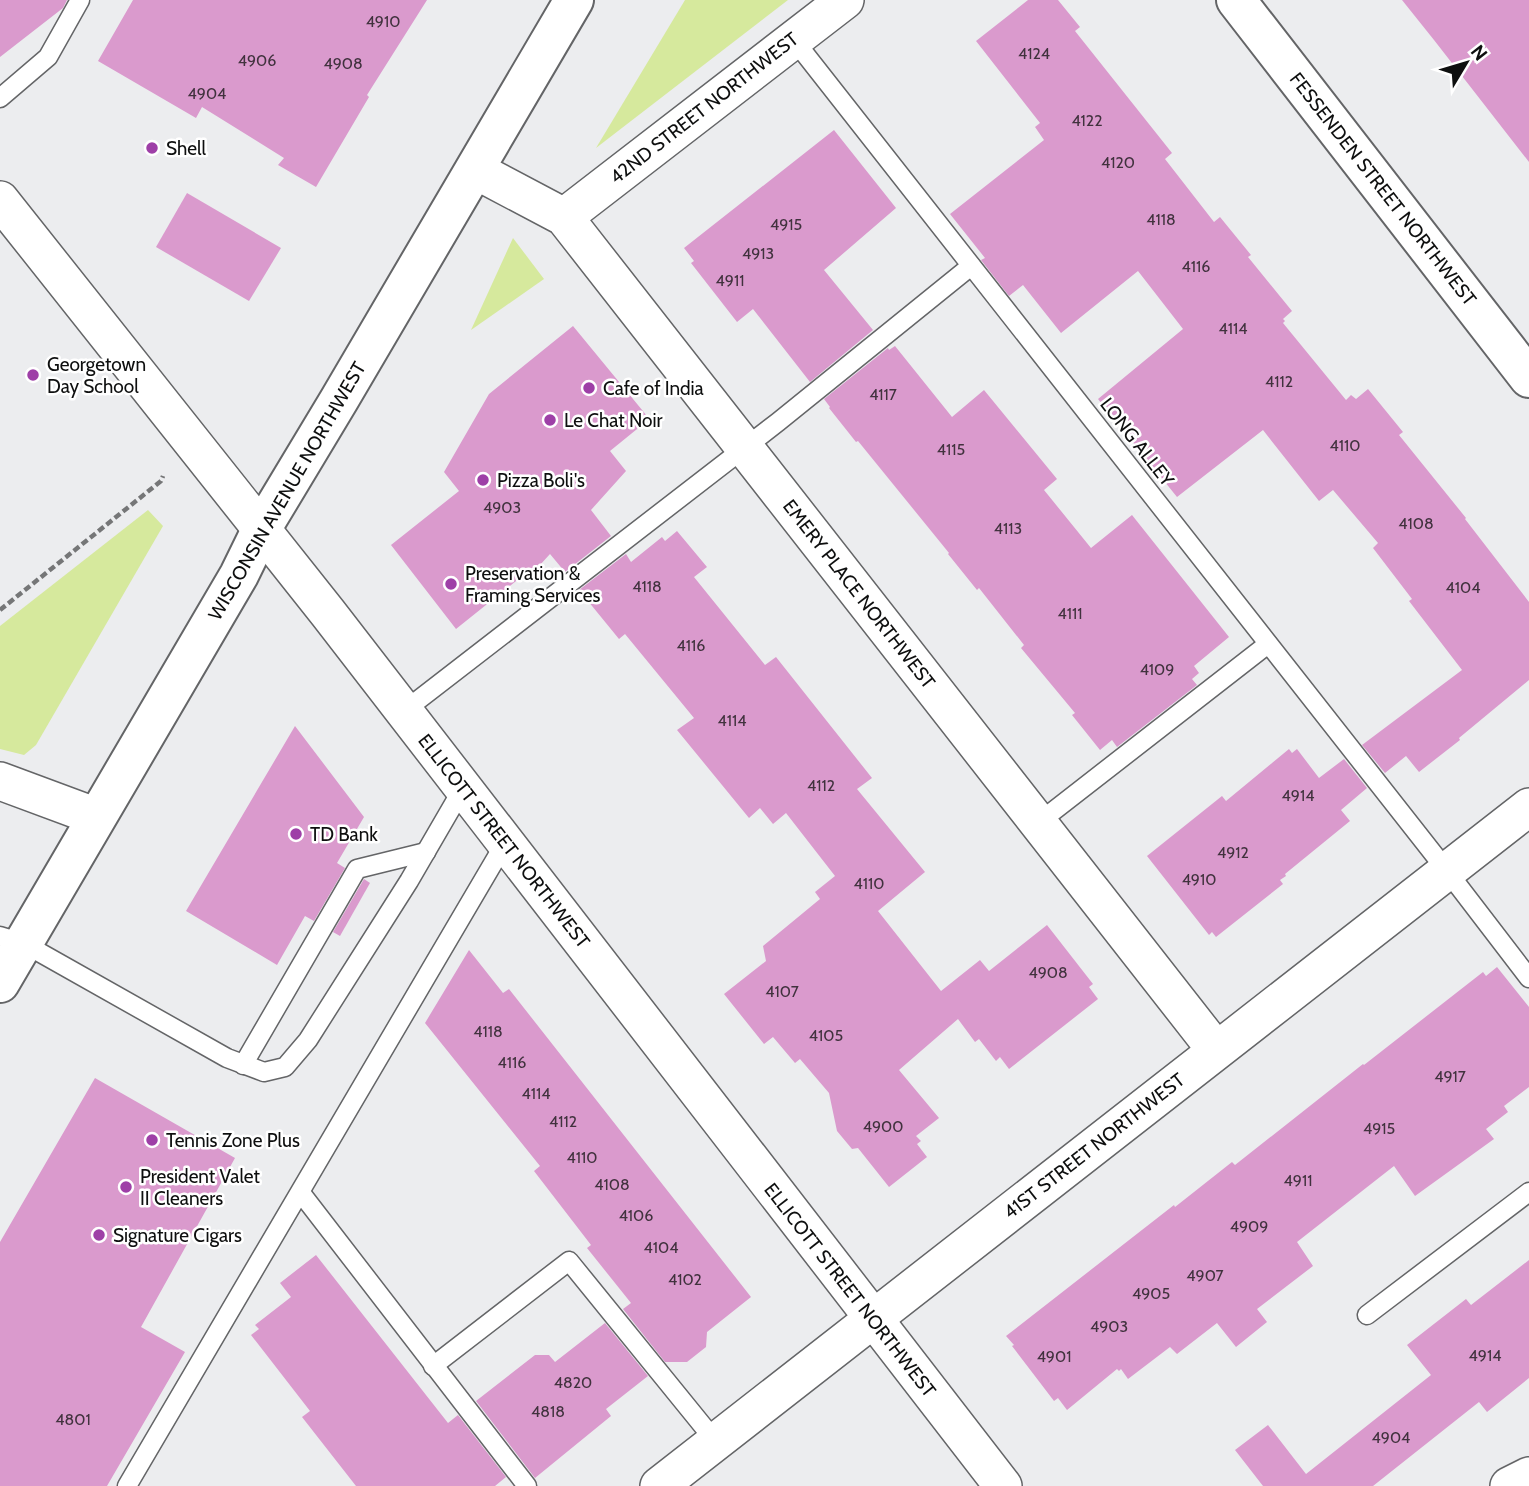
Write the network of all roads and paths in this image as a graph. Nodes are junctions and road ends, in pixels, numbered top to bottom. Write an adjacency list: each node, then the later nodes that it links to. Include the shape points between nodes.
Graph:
1 (80, 0): 6 (lane, via 48,57)
2 (574, 0): 7 (main road, WISCONSIN AVENUE NORTHWEST)
3 (845, 0): 5 (street, 42ND STREET NORTHWEST)
4 (1237, 0): 11 (main road, FESSENDEN STREET NORTHWEST)
5 (793, 40): 9 (street, 42ND STREET NORTHWEST); 10 (lane, LONG ALLEY)
6 (0, 98)
7 (475, 170): 9 (street, EMERY PLACE NORTHWEST); 14 (main road, WISCONSIN AVENUE NORTHWEST)
8 (0, 200): 14 (street, ELLICOTT STREET NORTHWEST)
9 (564, 217): 12 (street, EMERY PLACE NORTHWEST)
10 (971, 266): 12 (lane); 16 (lane, LONG ALLEY)
11 (1529, 378)
12 (745, 447): 17 (lane); 22 (street, EMERY PLACE NORTHWEST)
13 (164, 473): 15 (path, via 161,481)
14 (262, 528): 17 (street, ELLICOTT STREET NORTHWEST); 21 (main road, WISCONSIN AVENUE NORTHWEST)
15 (0, 610)
16 (1268, 644): 22 (lane); 25 (lane, LONG ALLEY)
17 (404, 711): 19 (street, ELLICOTT STREET NORTHWEST)
18 (0, 781): 21 (street)
19 (463, 788): 23 (street, ELLICOTT STREET NORTHWEST); 24 (lane)
20 (1529, 807): 25 (street, 41ST STREET NORTHWEST)
21 (97, 817): 26 (main road, WISCONSIN AVENUE NORTHWEST)
22 (1038, 823): 29 (street, EMERY PLACE NORTHWEST)
23 (505, 844): 32 (lane); 34 (street, ELLICOTT STREET NORTHWEST)
24 (426, 852): 30 (lane, via 356,869); 30 (lane, via 308,1041 285,1067 264,1072)
25 (1447, 871): 27 (lane, LONG ALLEY); 29 (street, 41ST STREET NORTHWEST)
26 (12, 939): 28 (main road, WISCONSIN AVENUE NORTHWEST); 30 (lane)
27 (1529, 978)
28 (0, 983)
29 (1216, 1050): 34 (street, 41ST STREET NORTHWEST)
30 (243, 1065)
31 (1529, 1192): 33 (lane)
32 (300, 1194): 35 (lane); 38 (lane)
33 (1367, 1315)
34 (873, 1319): 36 (street, 41ST STREET NORTHWEST); 41 (street, ELLICOTT STREET NORTHWEST)
35 (433, 1366): 36 (lane, via 569,1261); 39 (lane)
36 (716, 1442): 40 (street, 41ST STREET NORTHWEST)
37 (1529, 1476): 42 (street)
38 (127, 1486)
39 (527, 1486)
40 (659, 1486)
41 (1003, 1486)
42 (1509, 1486)

